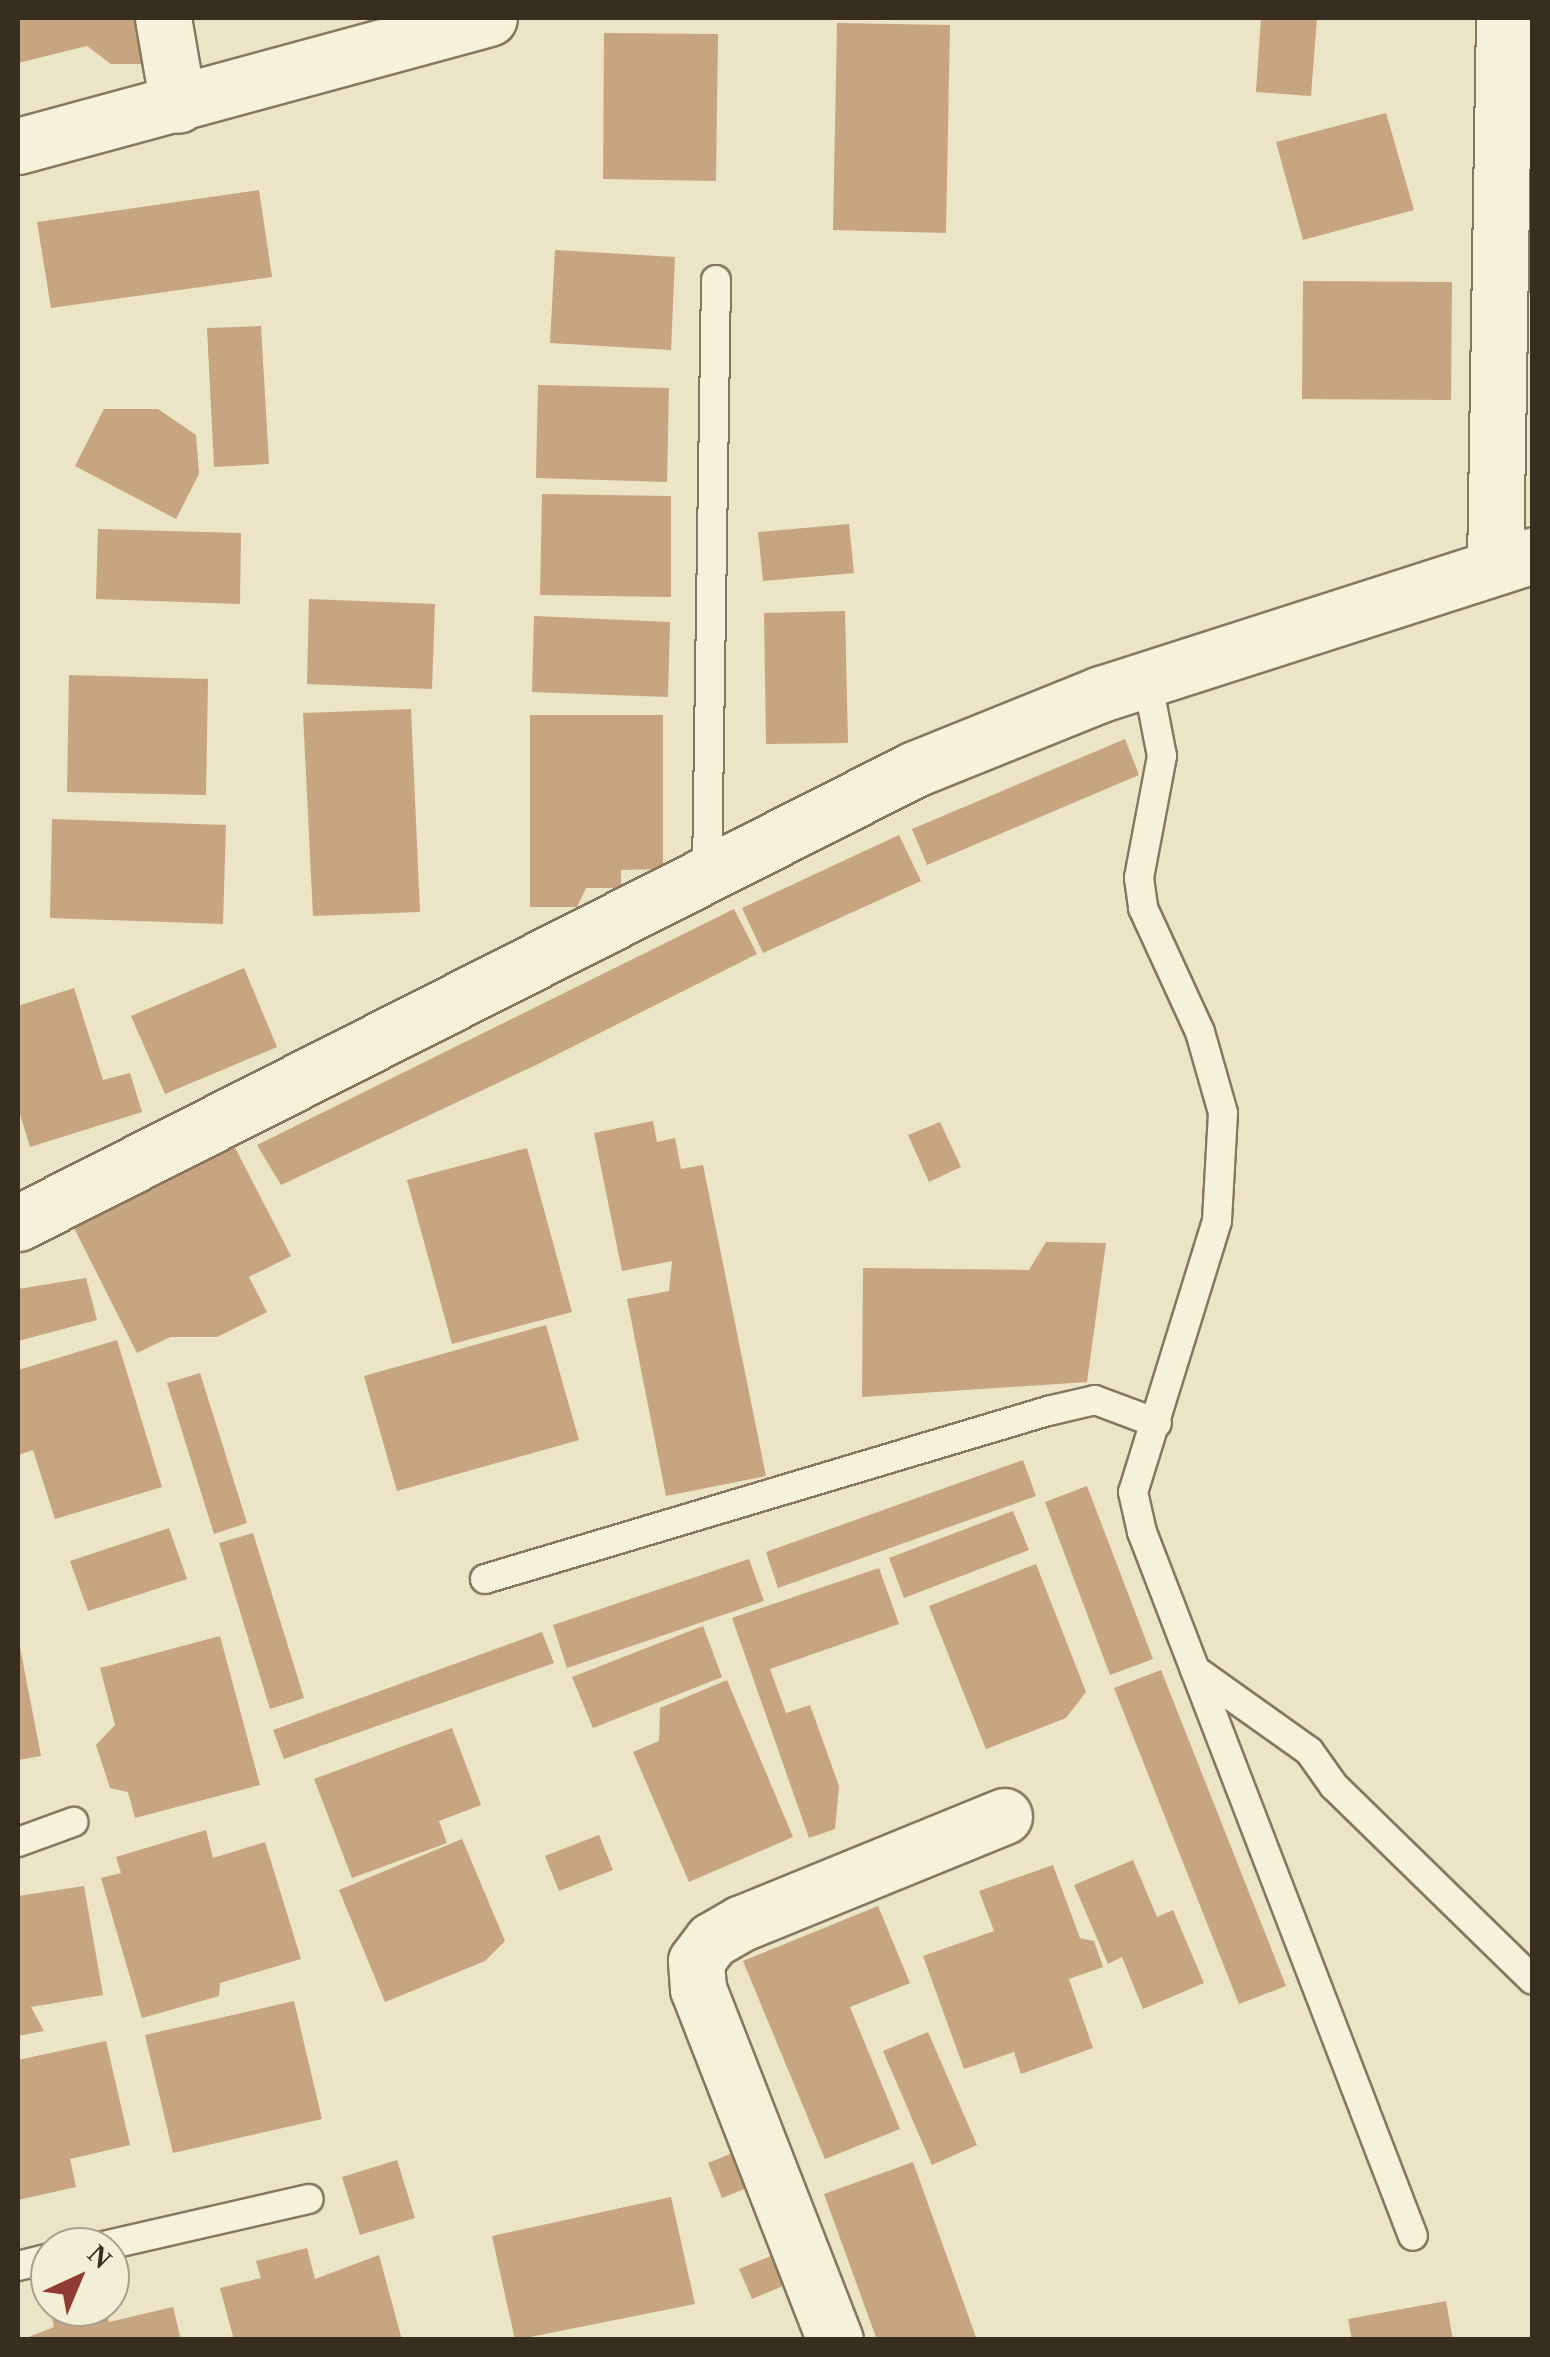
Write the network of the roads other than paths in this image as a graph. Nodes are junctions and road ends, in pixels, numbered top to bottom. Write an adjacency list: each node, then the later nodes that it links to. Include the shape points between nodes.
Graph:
1 (164, 18): 4 (street)
2 (489, 18): 4 (street)
3 (1504, 18): 7 (street)
4 (178, 106): 5 (street)
5 (18, 146)
6 (716, 280): 9 (lane)
7 (1514, 561): 8 (street)
8 (1147, 678): 9 (street, via 915,769); 11 (lane, via 1162,756 1140,878 1143,908 1200,1032 1223,1113 1217,1221)
9 (707, 872): 10 (street)
10 (18, 1223)
11 (1157, 1423): 12 (lane, via 1095,1400); 13 (lane, via 1134,1492 1142,1532)
12 (485, 1579)
13 (1194, 1670): 17 (lane, via 1309,1751 1334,1786); 19 (lane)
14 (1004, 1816): 21 (street, via 742,1922 712,1940 696,1961 698,1989)
15 (73, 1822): 16 (lane)
16 (18, 1842)
17 (1532, 1979)
18 (309, 2199): 20 (lane)
19 (1413, 2236)
20 (130, 2240)
21 (835, 2340)

